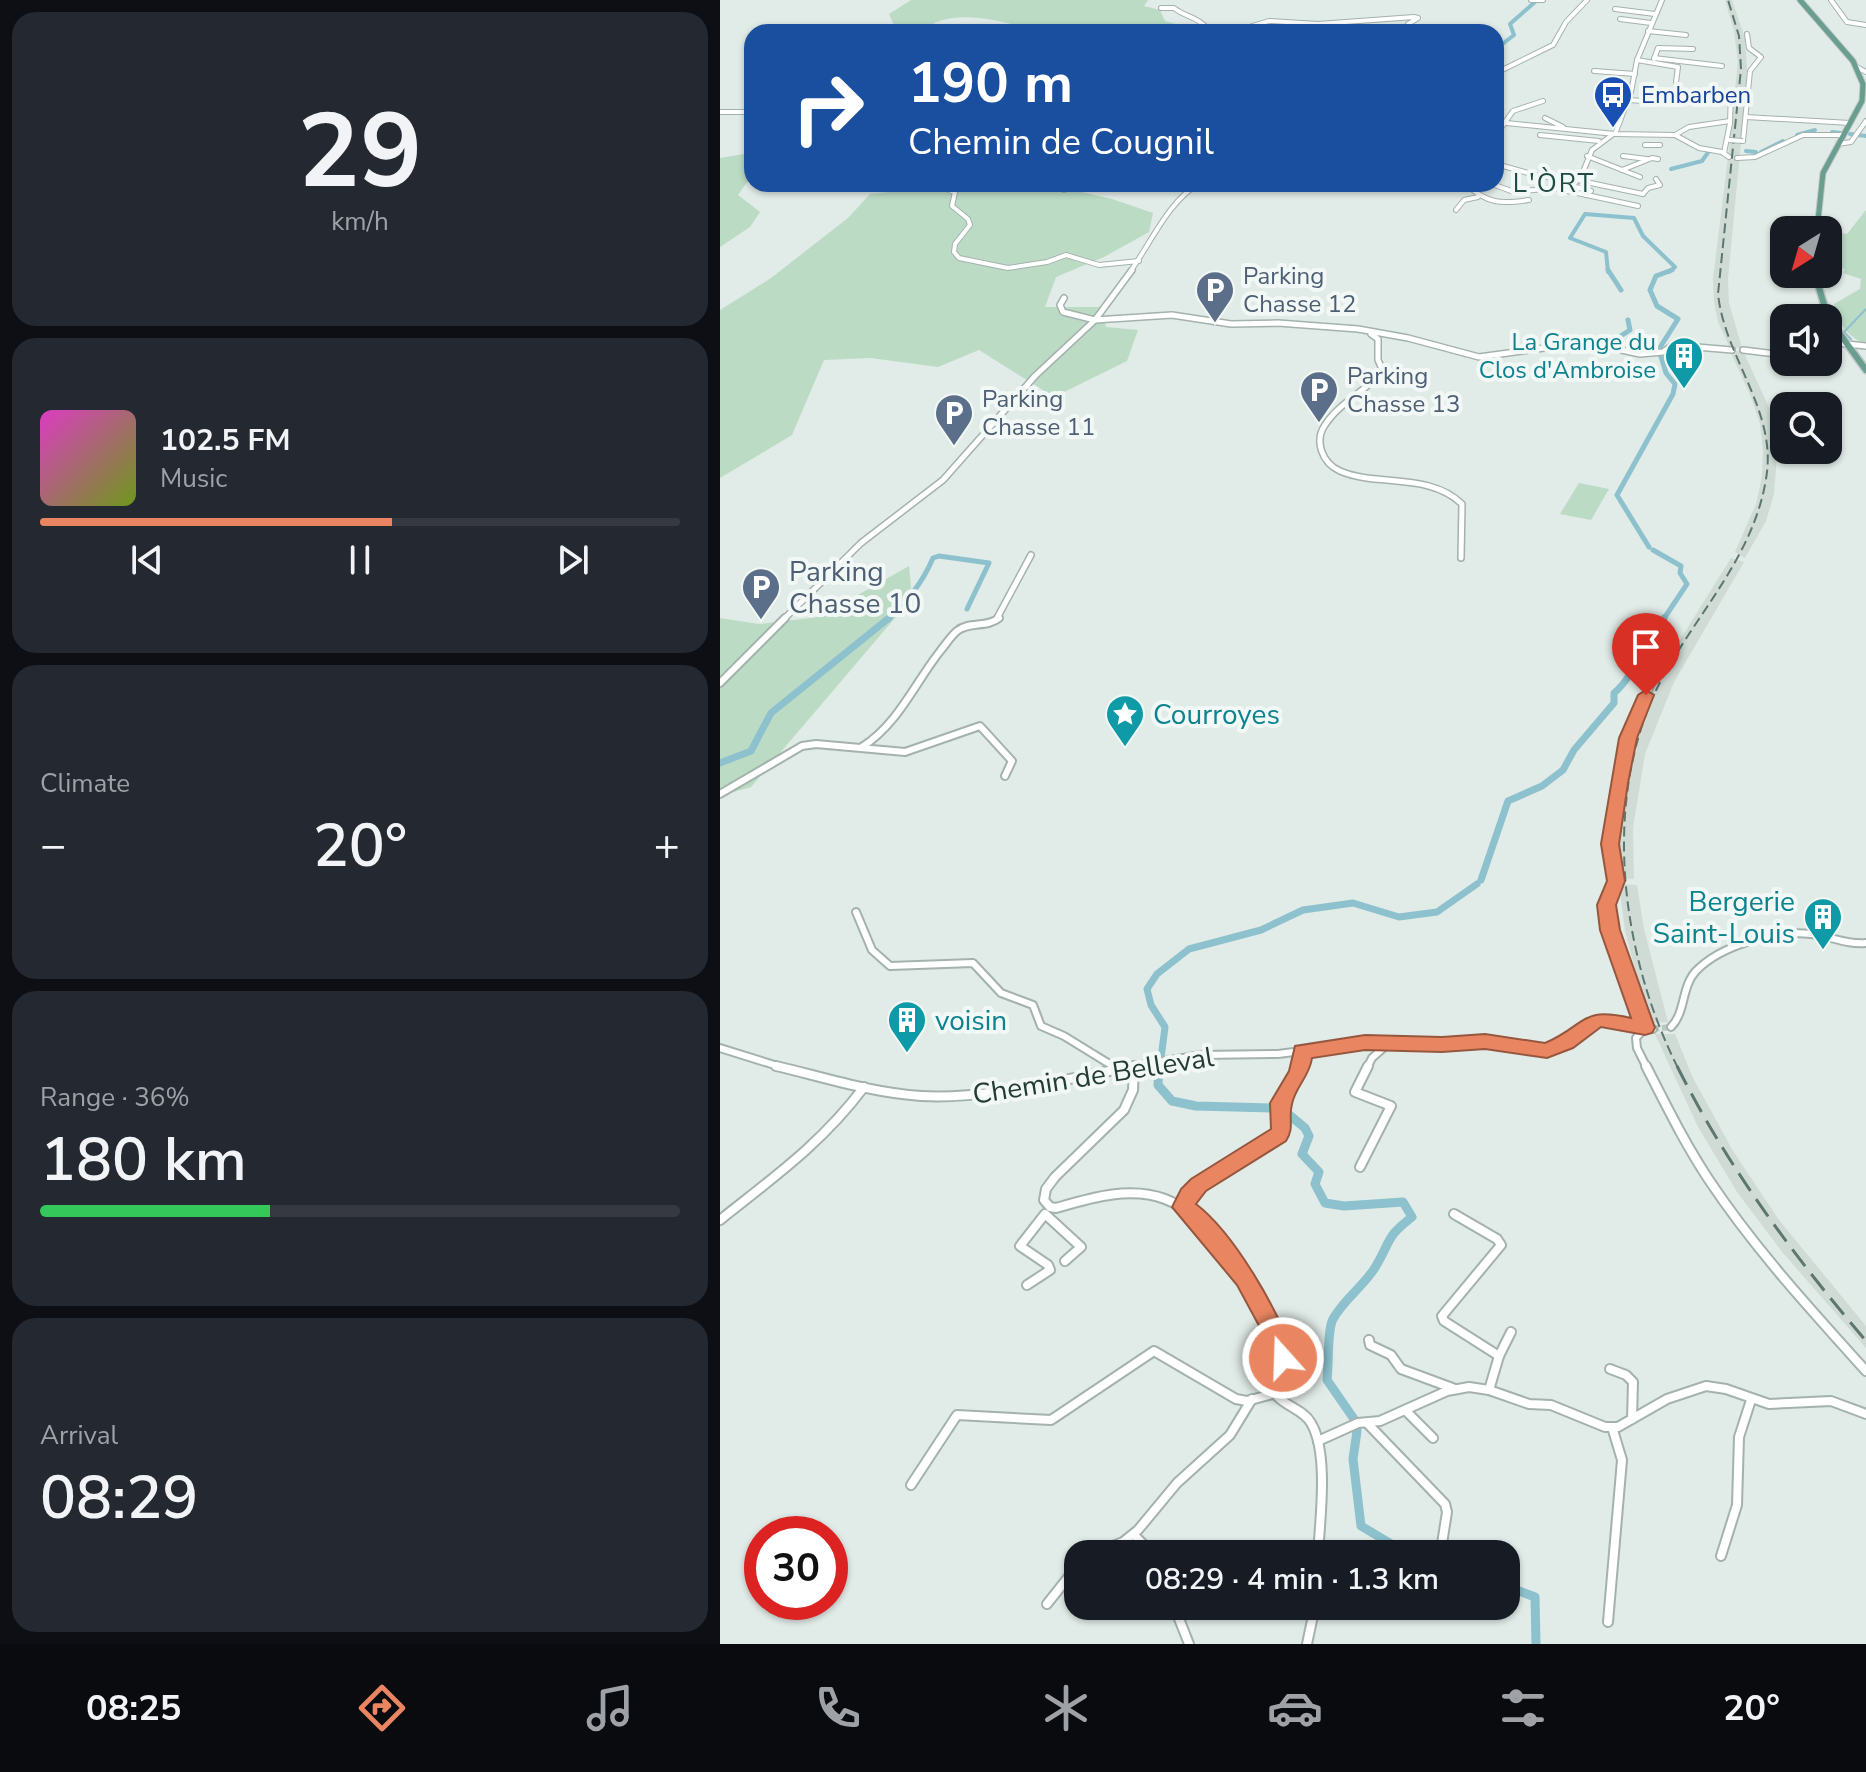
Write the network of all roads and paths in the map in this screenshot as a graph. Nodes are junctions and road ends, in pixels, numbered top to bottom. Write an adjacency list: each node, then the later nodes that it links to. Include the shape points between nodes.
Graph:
1 (1531, 0): 2 (street)
2 (1543, 0)
3 (1587, 0): 25 (street, via 1553,45)
4 (1662, 0): 9 (street)
5 (1800, 0): 24 (main road)
6 (1831, 0): 16 (street, via 1847,22)
7 (1161, 8): 12 (street, via 1174,8)
8 (1615, 9): 9 (street)
9 (1655, 14): 11 (street)
10 (1620, 19): 11 (street)
11 (1651, 23): 17 (street)
12 (1206, 24)
13 (1260, 24): 14 (street)
14 (1318, 24): 15 (street, via 1418,18)
15 (1408, 24)
16 (1866, 25)
17 (1648, 31): 19 (street); 21 (street)
18 (1747, 34): 36 (street, via 1749,48 1761,57 1750,71)
19 (1686, 35)
20 (1686, 49): 22 (street, via 1658,48)
21 (1637, 60): 22 (street); 28 (street)
22 (1654, 60): 23 (street); 29 (street, via 1678,67)
23 (1722, 66)
24 (1857, 67): 27 (street); 42 (main road, via 1863,95)
25 (1504, 71)
26 (1594, 71): 28 (street)
27 (1866, 72)
28 (1635, 74): 31 (street)
29 (1676, 82)
30 (1731, 94): 39 (street)
31 (1629, 100): 33 (street); 45 (street)
32 (1543, 101): 41 (street, via 1514,110)
33 (1671, 103)
34 (720, 112): 35 (street)
35 (744, 112)
36 (1746, 117): 42 (street); 50 (street, bridge, via 1745,140)
37 (1545, 118): 44 (street)
38 (1866, 118): 42 (street); 52 (street, via 1851,142)
39 (1730, 121): 47 (street, via 1689,127); 50 (street)
40 (1504, 123): 41 (street)
41 (1507, 123): 43 (street); 44 (street)
42 (1850, 123): 48 (main road)
43 (1504, 126)
44 (1567, 129): 45 (street)
45 (1615, 134): 49 (street); 51 (street)
46 (1540, 135): 51 (street)
47 (1675, 135): 49 (street); 50 (street, via 1727,155)
48 (1843, 135): 52 (main road); 56 (street, via 1803,135 1759,159)
49 (1662, 136): 53 (street, via 1660,146)
50 (1728, 140)
51 (1600, 141): 54 (street)
52 (1838, 144): 76 (main road, via 1822,177)
53 (1645, 145)
54 (1587, 156): 60 (street); 64 (street)
55 (1623, 156): 57 (street)
56 (1737, 158)
57 (1648, 159): 58 (street); 60 (street)
58 (1658, 159)
59 (1504, 166): 63 (street)
60 (1622, 170): 61 (street)
61 (1640, 177)
62 (1656, 179): 64 (street, via 1660,185 1642,196)
63 (1564, 180): 64 (street); 66 (street)
64 (1579, 180)
65 (1572, 186): 71 (street, via 1591,191)
66 (1554, 188): 67 (street); 71 (street)
67 (1504, 191)
68 (955, 192): 77 (street, via 952,206 970,225 955,244 959,258 1008,268 1066,255 1099,265)
69 (1186, 192): 77 (street, via 1168,211)
70 (1473, 192): 72 (street)
71 (1586, 195): 74 (street)
72 (1478, 197): 73 (street, via 1509,203); 75 (street, via 1464,200)
73 (1529, 200)
74 (1638, 206)
75 (1456, 210)
76 (1818, 216)
77 (1139, 261): 79 (street)
78 (1064, 298): 79 (street, via 1063,312)
79 (1095, 320): 80 (street, via 1172,315 1231,324); 92 (street, via 1035,376 943,480 861,543)
80 (1365, 331): 85 (street, via 1479,357 1564,344 1640,354 1663,352 1673,345); 90 (street, via 1378,339 1383,371 1335,411 1319,436 1320,450 1333,468 1343,472 1442,490 1459,498)
81 (1842, 338): 83 (main road)
82 (1842, 339): 83 (main road)
83 (1845, 342): 84 (street); 88 (main road); 88 (main road)
84 (1866, 346)
85 (1732, 350)
86 (1743, 350): 87 (street)
87 (1770, 353)
88 (1866, 371)
89 (1031, 555): 93 (street, via 999,618 957,631 894,721)
90 (1461, 558)
91 (1655, 674): 99 (street, via 1628,738 1610,844 1616,881 1607,905 1610,930)
92 (720, 683)
93 (861, 748): 94 (street, via 905,752 980,726 1012,761); 95 (street, via 802,746)
94 (1005, 776)
95 (720, 794)
96 (856, 912): 104 (street, via 881,962 973,963 1001,993 1033,1005 1041,1026)
97 (1866, 943): 98 (street, via 1797,933 1725,953 1689,978 1679,1018)
98 (1671, 1027)
99 (1649, 1028): 100 (street, Chemin de Belleval, via 1596,1021 1547,1051 1485,1042); 116 (street, via 1636,1038 1637,1048 1691,1151 1796,1292)
100 (1389, 1043): 102 (street, Chemin de Belleval); 106 (street, via 1372,1058 1355,1092 1391,1106)
101 (720, 1048): 105 (street, Chemin de Belleval)
102 (1302, 1052): 103 (street, Chemin de Belleval, via 1201,1055); 107 (street, via 1300,1072 1281,1103 1278,1135 1198,1185)
103 (1134, 1067): 104 (street, Chemin de Belleval); 107 (street, via 1133,1090 1124,1110 1055,1177 1044,1200 1056,1208 1123,1193)
104 (1119, 1070): 105 (street, Chemin de Belleval, via 968,1095 920,1096)
105 (864, 1087): 109 (street, via 818,1141)
106 (1360, 1167)
107 (1183, 1207): 119 (street, via 1245,1278 1275,1334 1283,1358)
108 (1454, 1214): 114 (street, via 1501,1245 1443,1318)
109 (720, 1220)
110 (1065, 1261): 111 (street, via 1081,1247 1045,1214 1020,1246 1050,1270)
111 (1027, 1285)
112 (1511, 1332): 114 (street)
113 (1369, 1340): 117 (street, via 1394,1357 1401,1369)
114 (1499, 1356): 118 (street)
115 (1610, 1369): 124 (street, via 1633,1382)
116 (1866, 1371)
117 (1456, 1390): 118 (street); 122 (street)
118 (1489, 1390): 126 (street)
119 (1276, 1393): 120 (street); 128 (street, via 1287,1407 1309,1419)
120 (1252, 1399): 129 (street, via 1236,1399 1154,1351 1051,1420 957,1415); 130 (street, via 1243,1418 1177,1482)
121 (1751, 1400): 123 (street, via 1776,1405 1830,1399); 124 (street, via 1708,1386 1691,1389); 135 (street, via 1739,1437 1737,1505)
122 (1405, 1410): 125 (street); 127 (street)
123 (1866, 1414)
124 (1632, 1419): 126 (street)
125 (1367, 1423): 128 (street); 134 (street, via 1445,1504)
126 (1612, 1427): 140 (street, via 1622,1460)
127 (1433, 1438)
128 (1318, 1441): 133 (street)
129 (911, 1485)
130 (1134, 1535): 131 (street); 132 (street)
131 (1126, 1540)
132 (1139, 1540)
133 (1318, 1540)
134 (1443, 1540)
135 (1721, 1556)
136 (1064, 1583): 137 (street)
137 (1047, 1604)
138 (1180, 1620): 141 (street)
139 (1312, 1620): 142 (street)
140 (1608, 1622)
141 (1189, 1644)
142 (1307, 1644)

